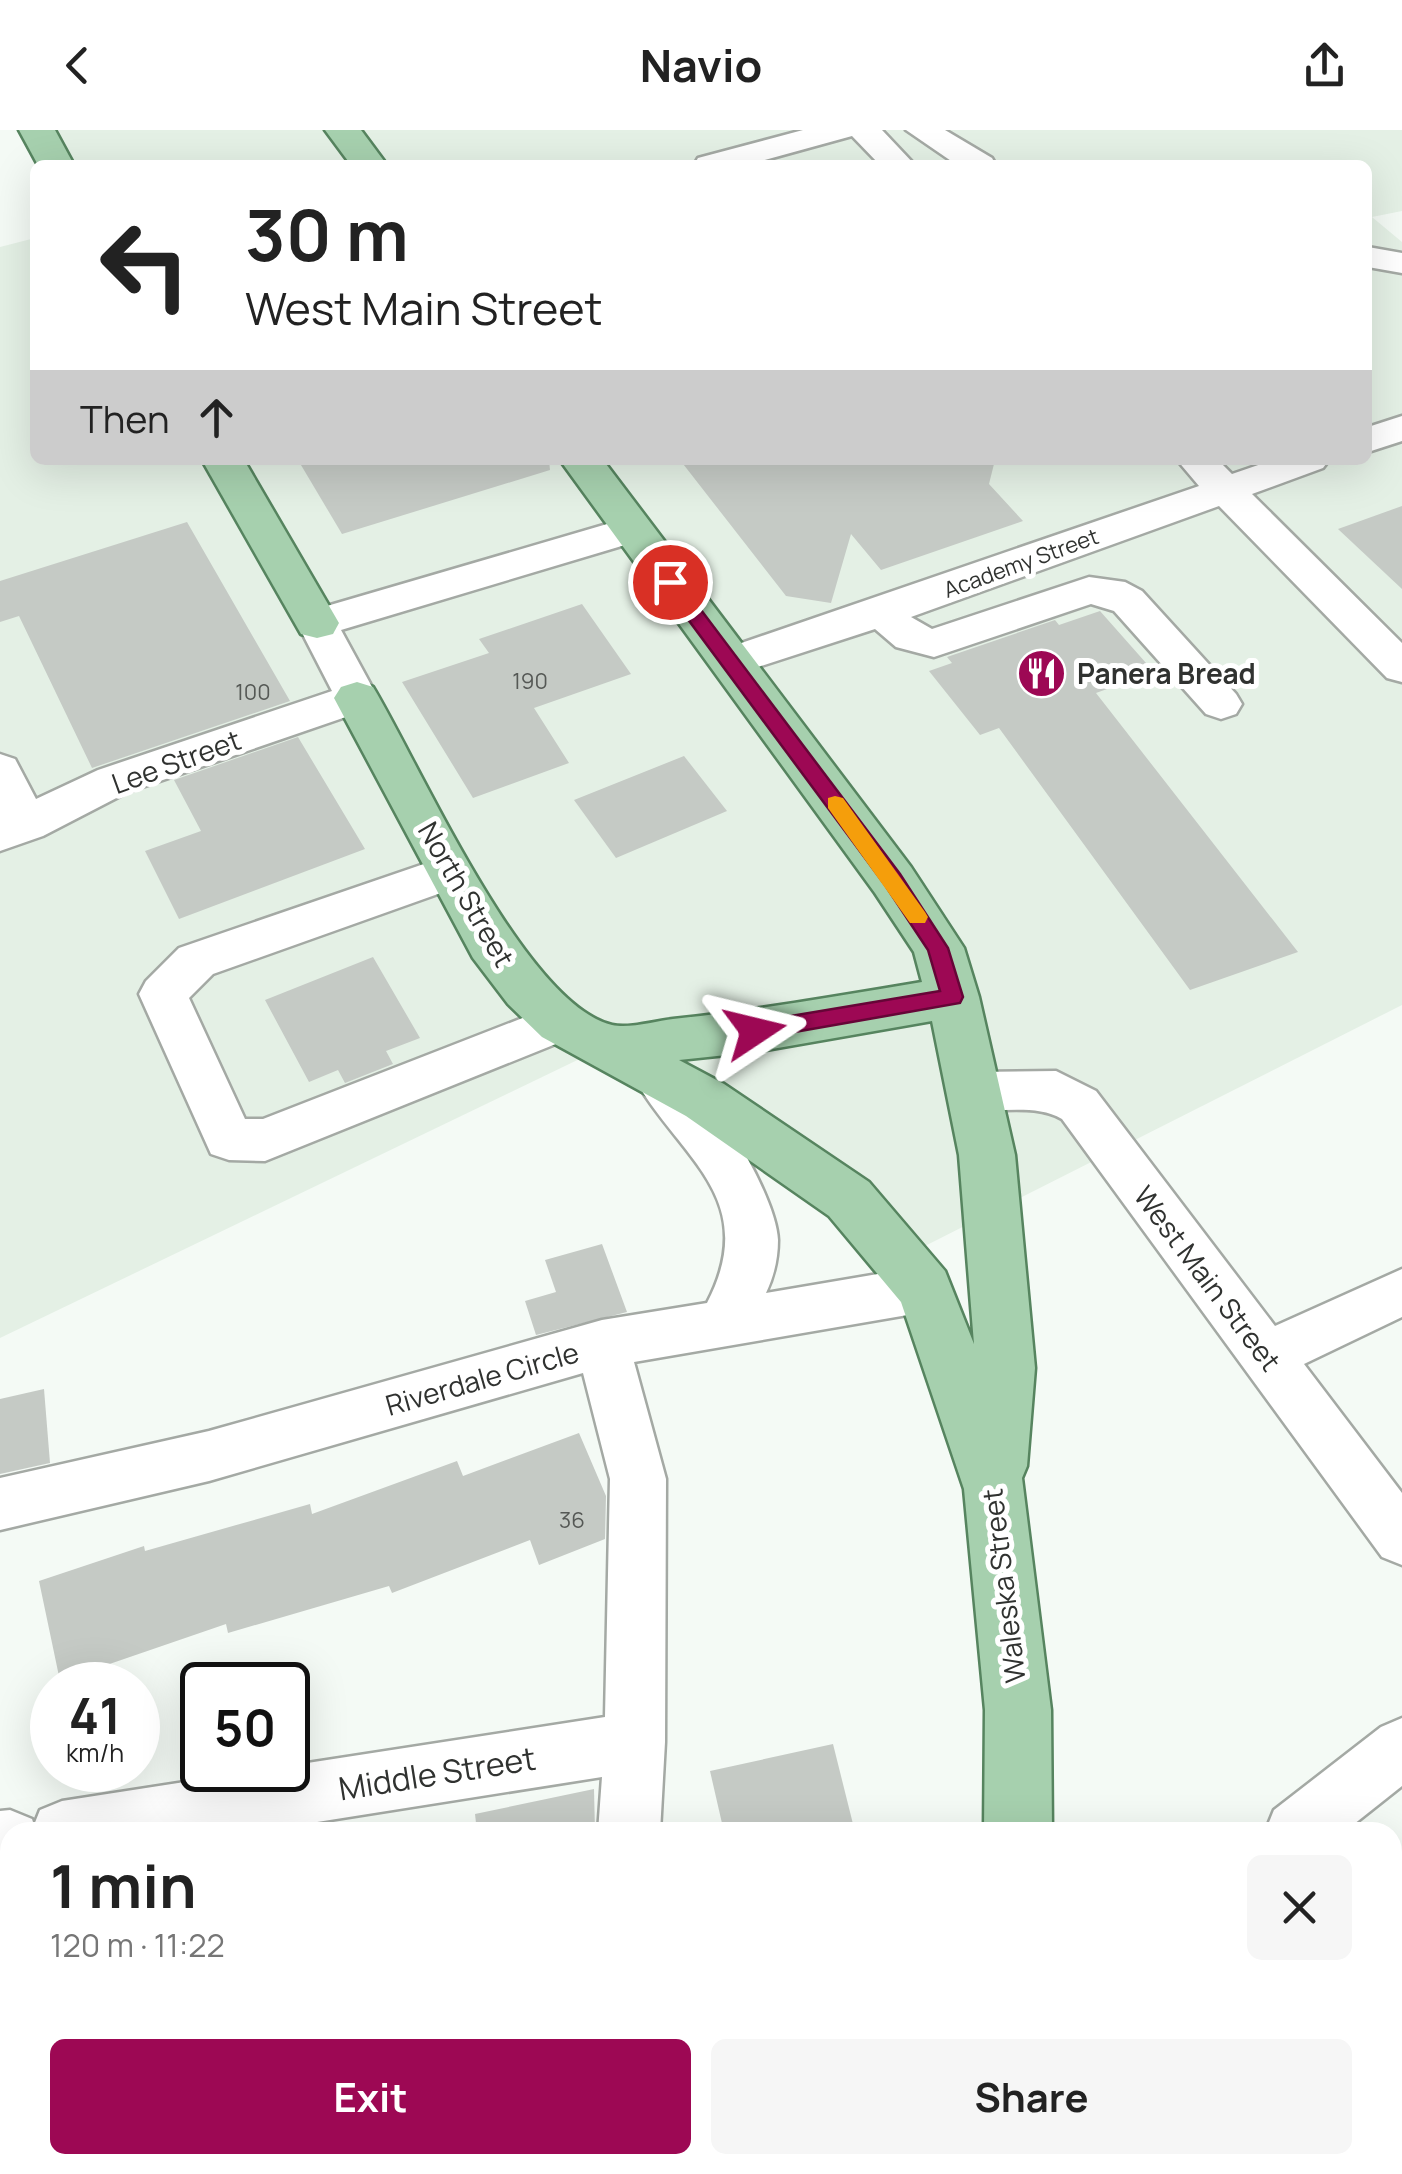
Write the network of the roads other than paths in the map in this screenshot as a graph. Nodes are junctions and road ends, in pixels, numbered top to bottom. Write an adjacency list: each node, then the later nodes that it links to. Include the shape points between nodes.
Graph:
1 (37, 130): 6 (main road)
2 (344, 130): 7 (main road)
3 (840, 130): 8 (street)
4 (864, 130): 9 (street)
5 (922, 130): 10 (street)
6 (53, 160)
7 (365, 160)
8 (729, 160)
9 (894, 160)
10 (972, 160)
11 (1372, 259): 12 (street)
12 (1402, 263)
13 (1402, 428): 14 (street)
14 (1372, 439)
15 (226, 465): 22 (main road, North Street)
16 (585, 465): 20 (main road)
17 (1201, 465): 19 (street)
18 (1296, 465): 19 (street, Academy Street)
19 (1227, 489): 21 (street, Academy Street); 24 (street)
20 (631, 530): 22 (street); 23 (main road)
21 (883, 612): 23 (street, Academy Street); 26 (street, via 903,636 934,643 1090,590 1112,592)
22 (317, 623): 25 (street, North Street)
23 (730, 662): 30 (main road, via 893,880 938,948)
24 (1402, 668)
25 (357, 698): 28 (street, Lee Street, via 113,781); 29 (main road, North Street)
26 (1221, 704)
27 (0, 770): 28 (street)
28 (13, 830)
29 (450, 872): 31 (main road, North Street, via 526,990); 31 (street, via 196,960 162,994 228,1139 265,1140)
30 (952, 997): 31 (main road, via 755,1031); 33 (main road)
31 (582, 1035): 32 (main road, North Street)
32 (654, 1070): 34 (main road, North Street); 37 (street, via 727,1166 748,1212 750,1266)
33 (974, 1092): 39 (street, West Main Street, via 1056,1091 1078,1106); 40 (main road, via 987,1155 1004,1368)
34 (850, 1199): 35 (main road, Waleska Street)
35 (925, 1289): 37 (street); 40 (main road, Waleska Street)
36 (1402, 1292): 39 (street)
37 (724, 1322): 38 (street)
38 (602, 1344): 41 (street, Riverdale Circle, via 209,1456); 43 (street, Riverdale Circle, via 638,1479)
39 (1266, 1356): 42 (street, West Main Street)
40 (995, 1489): 47 (main road, Waleska Street, via 1018,1710)
41 (0, 1504)
42 (1402, 1538)
43 (634, 1742): 45 (street, Middle Street); 46 (street, Riverdale Circle)
44 (1402, 1748): 48 (street)
45 (126, 1822)
46 (630, 1822)
47 (1018, 1822)
48 (1309, 1822)

